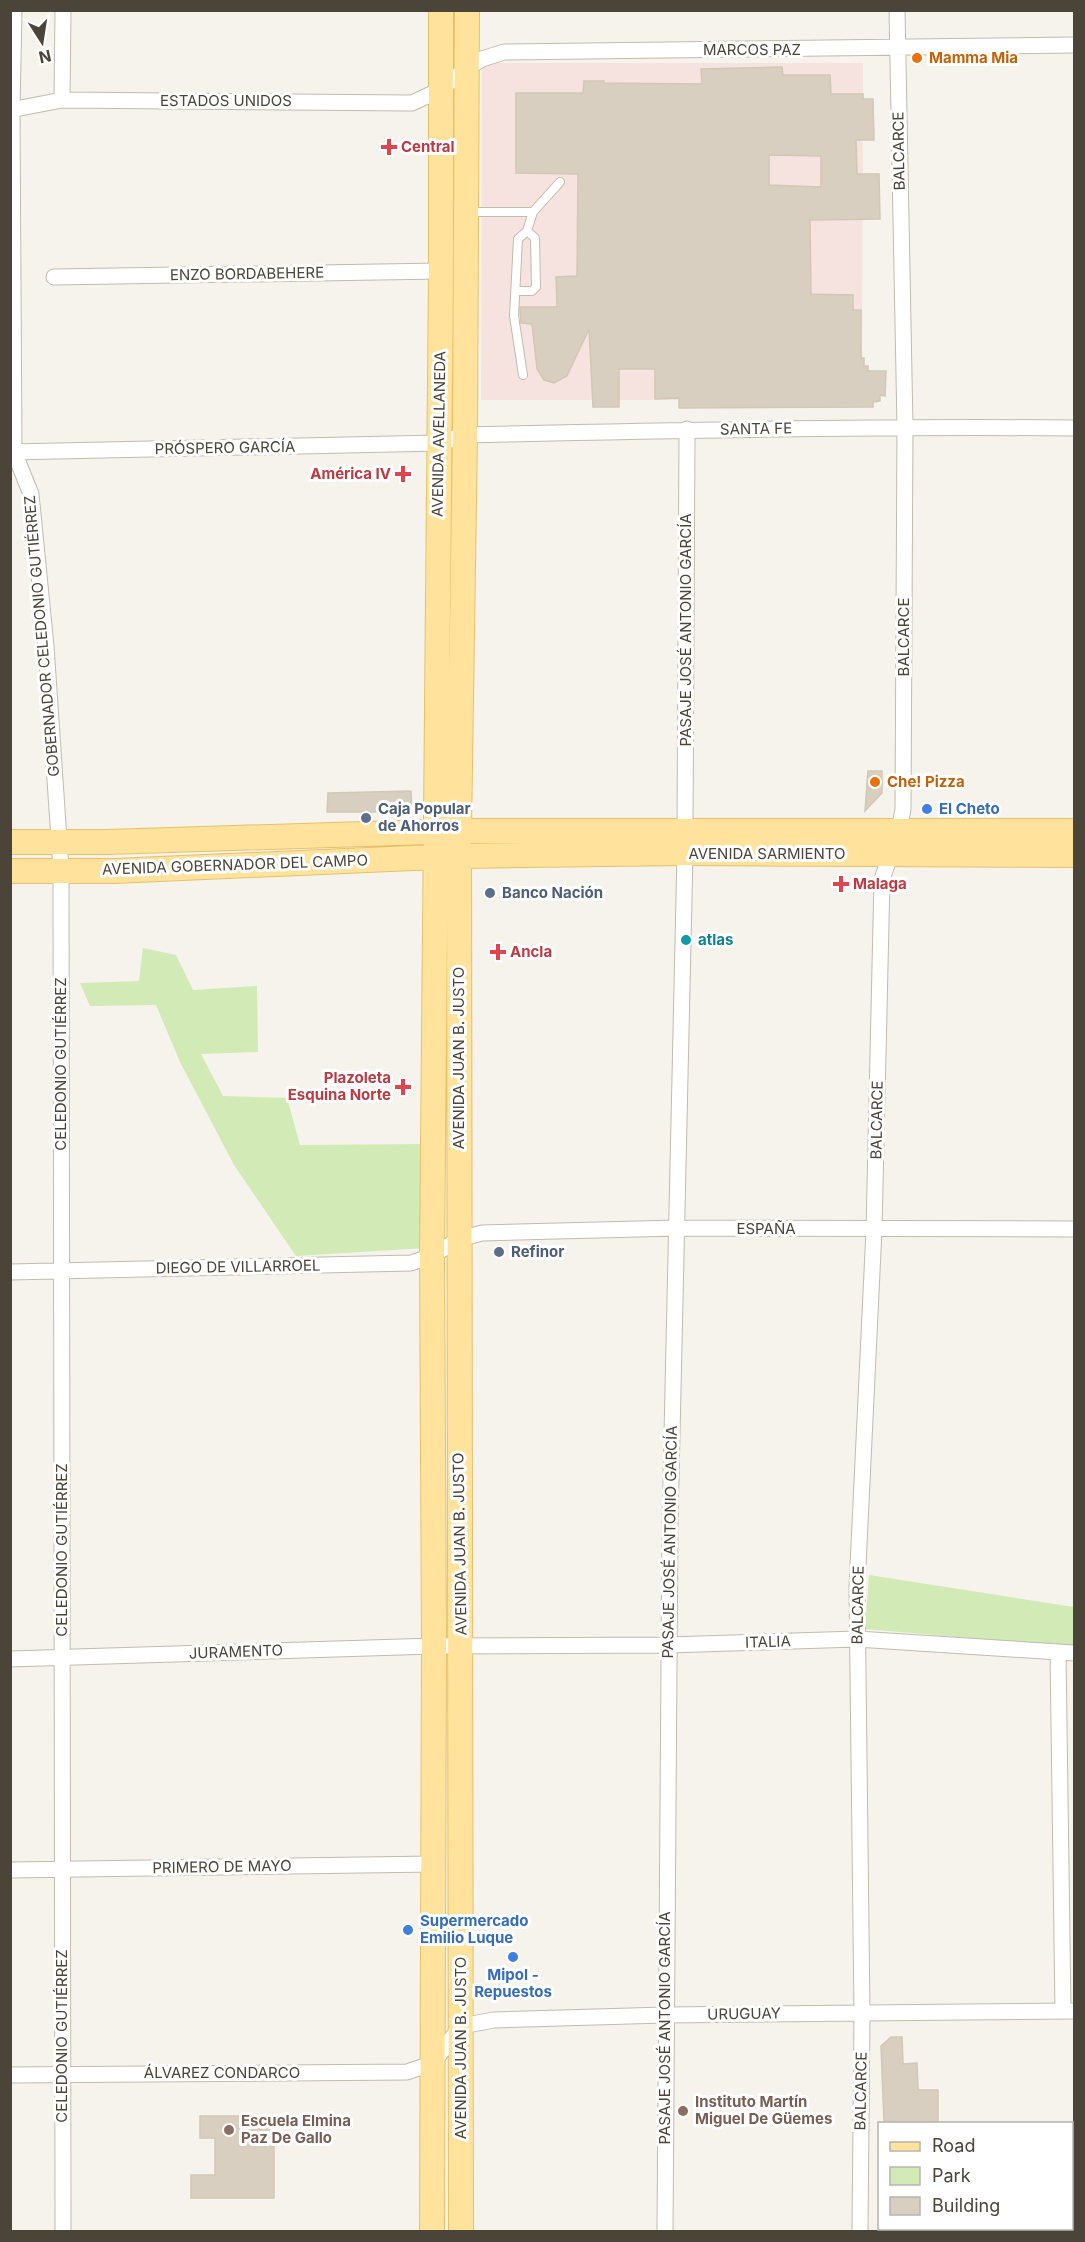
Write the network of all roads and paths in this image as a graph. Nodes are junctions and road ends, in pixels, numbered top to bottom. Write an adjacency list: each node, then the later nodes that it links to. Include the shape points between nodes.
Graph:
1 (14, 10): 11 (street, GOBERNADOR CELEDONIO GUTIÉRREZ)
2 (63, 10): 10 (street)
3 (441, 10): 9 (main road, AVENIDA AVELLANEDA)
4 (467, 10): 8 (main road, AVENIDA AVELLANEDA)
5 (897, 10): 7 (street, BALCARCE)
6 (1074, 45): 7 (street, MARCOS PAZ)
7 (897, 48): 8 (street, MARCOS PAZ, via 504,52); 20 (street, BALCARCE)
8 (467, 68): 9 (street, MARCOS PAZ); 13 (main road, AVENIDA AVELLANEDA)
9 (440, 90): 10 (street, ESTADOS UNIDOS, via 412,103); 16 (main road, AVENIDA AVELLANEDA)
10 (63, 100): 11 (street, ESTADOS UNIDOS)
11 (11, 110): 25 (street, GOBERNADOR CELEDONIO GUTIÉRREZ)
12 (560, 182): 14 (lane)
13 (466, 212): 14 (lane); 23 (main road, AVENIDA AVELLANEDA)
14 (533, 212): 15 (lane)
15 (527, 231): 18 (lane, via 518,239); 18 (lane, via 535,238 536,287 532,291)
16 (441, 271): 17 (street, ENZO BORDABEHERE); 24 (main road, AVENIDA AVELLANEDA)
17 (54, 276)
18 (517, 291): 19 (lane, via 514,316)
19 (523, 375)
20 (905, 427): 21 (street, SANTA FE); 22 (street, SANTA FE); 28 (street, BALCARCE, via 903,809)
21 (1074, 428)
22 (687, 429): 23 (street, SANTA FE); 32 (street, PASAJE JOSÉ ANTONIO GARCÍA)
23 (465, 435): 24 (street, SANTA FE); 27 (main road, AVENIDA AVELLANEDA)
24 (439, 443): 25 (street, PRÓSPERO GARCÍA); 26 (main road, AVENIDA AVELLANEDA)
25 (12, 452): 31 (street, GOBERNADOR CELEDONIO GUTIÉRREZ, via 31,494)
26 (435, 831): 27 (main road, AVENIDA GOBERNADOR DEL CAMPO); 31 (main road, AVENIDA GOBERNADOR DEL CAMPO); 35 (main road, AVENIDA AVELLANEDA)
27 (459, 831): 32 (main road, AVENIDA SARMIENTO); 35 (main road, AVENIDA AVELLANEDA)
28 (899, 831): 29 (main road, AVENIDA SARMIENTO); 32 (main road, AVENIDA SARMIENTO); 33 (street, BALCARCE)
29 (1074, 831)
30 (10, 842): 31 (main road, AVENIDA GOBERNADOR DEL CAMPO)
31 (60, 842): 36 (street, GOBERNADOR CELEDONIO GUTIÉRREZ)
32 (685, 842): 33 (main road, AVENIDA SARMIENTO); 35 (main road, AVENIDA SARMIENTO); 38 (street, PASAJE JOSÉ ANTONIO GARCÍA)
33 (891, 855): 34 (main road, AVENIDA SARMIENTO); 40 (street, BALCARCE, via 882,879)
34 (1074, 855)
35 (447, 857): 36 (main road, AVENIDA GOBERNADOR DEL CAMPO, via 114,871); 41 (main road, AVENIDA JUAN B. JUSTO); 42 (main road, AVENIDA JUAN B. JUSTO)
36 (61, 869): 37 (main road, AVENIDA GOBERNADOR DEL CAMPO); 43 (street, CELEDONIO GUTIÉRREZ)
37 (10, 871)
38 (678, 1228): 40 (street, ESPAÑA); 41 (street, ESPAÑA, via 482,1233); 47 (street, PASAJE JOSÉ ANTONIO GARCÍA)
39 (1074, 1229): 40 (street, ESPAÑA)
40 (874, 1230): 45 (street, BALCARCE)
41 (459, 1239): 42 (street, DIEGO DE VILLARROEL); 46 (main road, AVENIDA JUAN B. JUSTO)
42 (432, 1256): 43 (street, DIEGO DE VILLARROEL, via 411,1263); 48 (main road, AVENIDA JUAN B. JUSTO)
43 (62, 1270): 44 (street, DIEGO DE VILLARROEL); 51 (street, CELEDONIO GUTIÉRREZ)
44 (10, 1272)
45 (857, 1639): 47 (street, ITALIA); 49 (street, ITALIA); 57 (street, BALCARCE)
46 (462, 1645): 47 (street, ITALIA); 48 (street, JURAMENTO); 59 (main road, AVENIDA JUAN B. JUSTO)
47 (668, 1645): 58 (street, PASAJE JOSÉ ANTONIO GARCÍA)
48 (434, 1646): 51 (street, JURAMENTO); 53 (main road, AVENIDA JUAN B. JUSTO)
49 (1059, 1652): 50 (street, ITALIA); 56 (street)
50 (1074, 1653)
51 (62, 1657): 52 (street, JURAMENTO); 54 (street, CELEDONIO GUTIÉRREZ)
52 (10, 1659)
53 (434, 1864): 54 (street, PRIMERO DE MAYO); 60 (main road, AVENIDA JUAN B. JUSTO)
54 (62, 1869): 55 (street, PRIMERO DE MAYO); 61 (street, CELEDONIO GUTIÉRREZ)
55 (10, 1870)
56 (1069, 2011): 57 (street, URUGUAY)
57 (862, 2013): 58 (street, URUGUAY); 67 (street, BALCARCE)
58 (665, 2015): 59 (street, URUGUAY, via 494,2020); 66 (street, PASAJE JOSÉ ANTONIO GARCÍA)
59 (461, 2026): 60 (street); 65 (main road, AVENIDA JUAN B. JUSTO)
60 (433, 2063): 61 (street, ÁLVAREZ CONDARCO, via 407,2072); 64 (main road, AVENIDA JUAN B. JUSTO)
61 (62, 2074): 62 (street, ÁLVAREZ CONDARCO); 63 (street, CELEDONIO GUTIÉRREZ)
62 (10, 2075)
63 (63, 2232)
64 (432, 2232)
65 (461, 2232)
66 (664, 2232)
67 (860, 2232)

